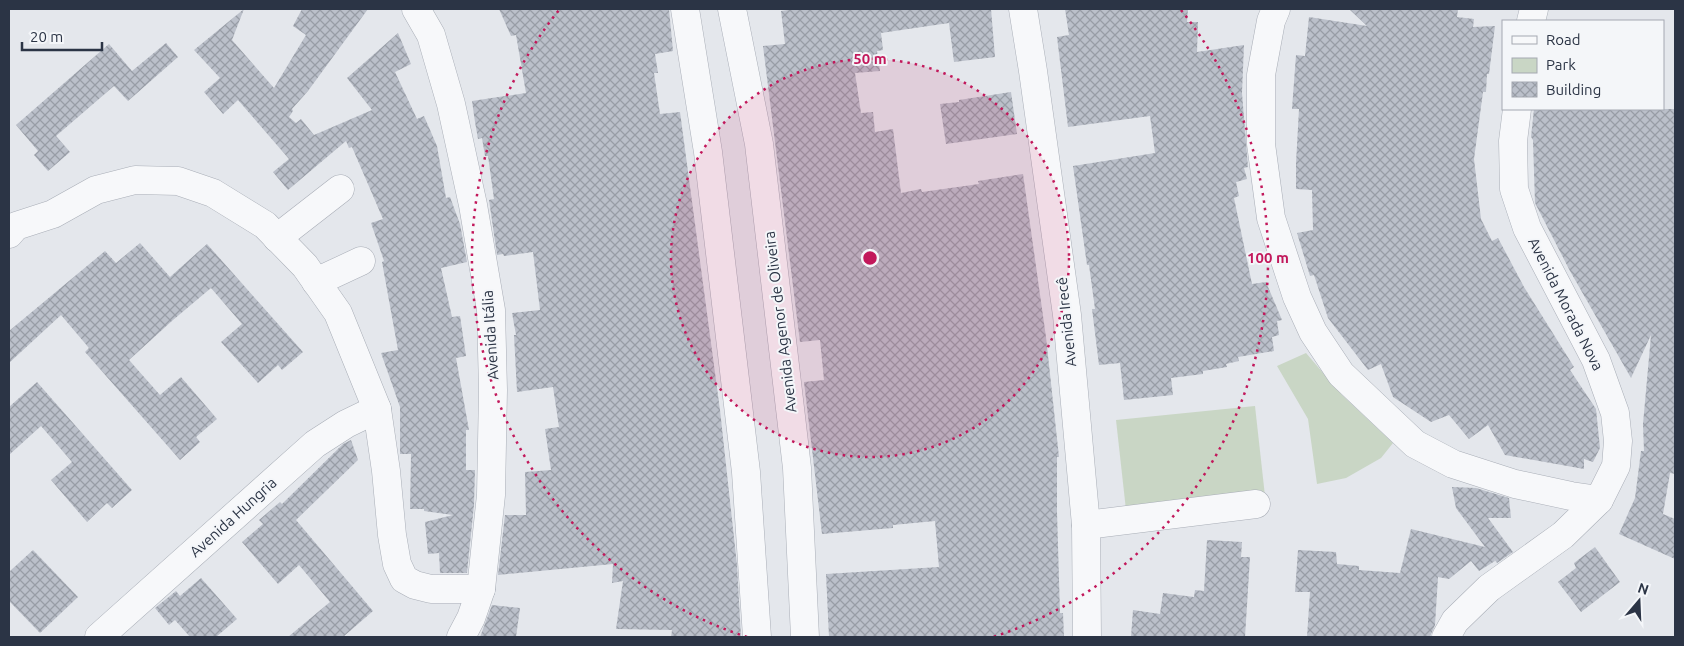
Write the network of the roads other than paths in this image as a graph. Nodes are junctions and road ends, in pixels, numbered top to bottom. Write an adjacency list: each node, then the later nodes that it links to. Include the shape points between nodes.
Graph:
1 (416, 9): 16 (street, Avenida Itália, via 431,35 451,104 491,310 492,495)
2 (685, 9): 19 (street, via 708,152 746,472)
3 (732, 9): 20 (street, Avenida Agenor de Oliveira, via 759,144 797,468)
4 (1023, 9): 15 (street, Avenida Irecê, via 1067,315)
5 (1276, 9): 13 (street, via 1261,75 1261,144 1271,218 1297,297 1313,332 1342,374 1415,444 1453,464 1515,484)
6 (1517, 110): 13 (street, Avenida Morada Nova, via 1512,141 1514,189 1527,228 1596,360 1615,413 1616,466)
7 (340, 189): 9 (street)
8 (9, 234): 9 (street, via 16,226 53,214 96,190 136,180 178,181 213,193 265,225)
9 (277, 238): 11 (street)
10 (361, 260): 11 (street)
11 (316, 282): 12 (street, via 338,313)
12 (377, 410): 16 (street, via 392,535 397,564 404,579 431,589); 17 (street, Avenida Hungria, via 346,424 315,444)
13 (1599, 500): 22 (street, Avenida Morada Nova, via 1563,535 1489,588 1455,620)
14 (1256, 504): 15 (street)
15 (1086, 525): 21 (street, Avenida Irecê)
16 (481, 589): 18 (street, Avenida Itália)
17 (99, 637)
18 (461, 637)
19 (757, 637)
20 (805, 637)
21 (1087, 637)
22 (1446, 637)

